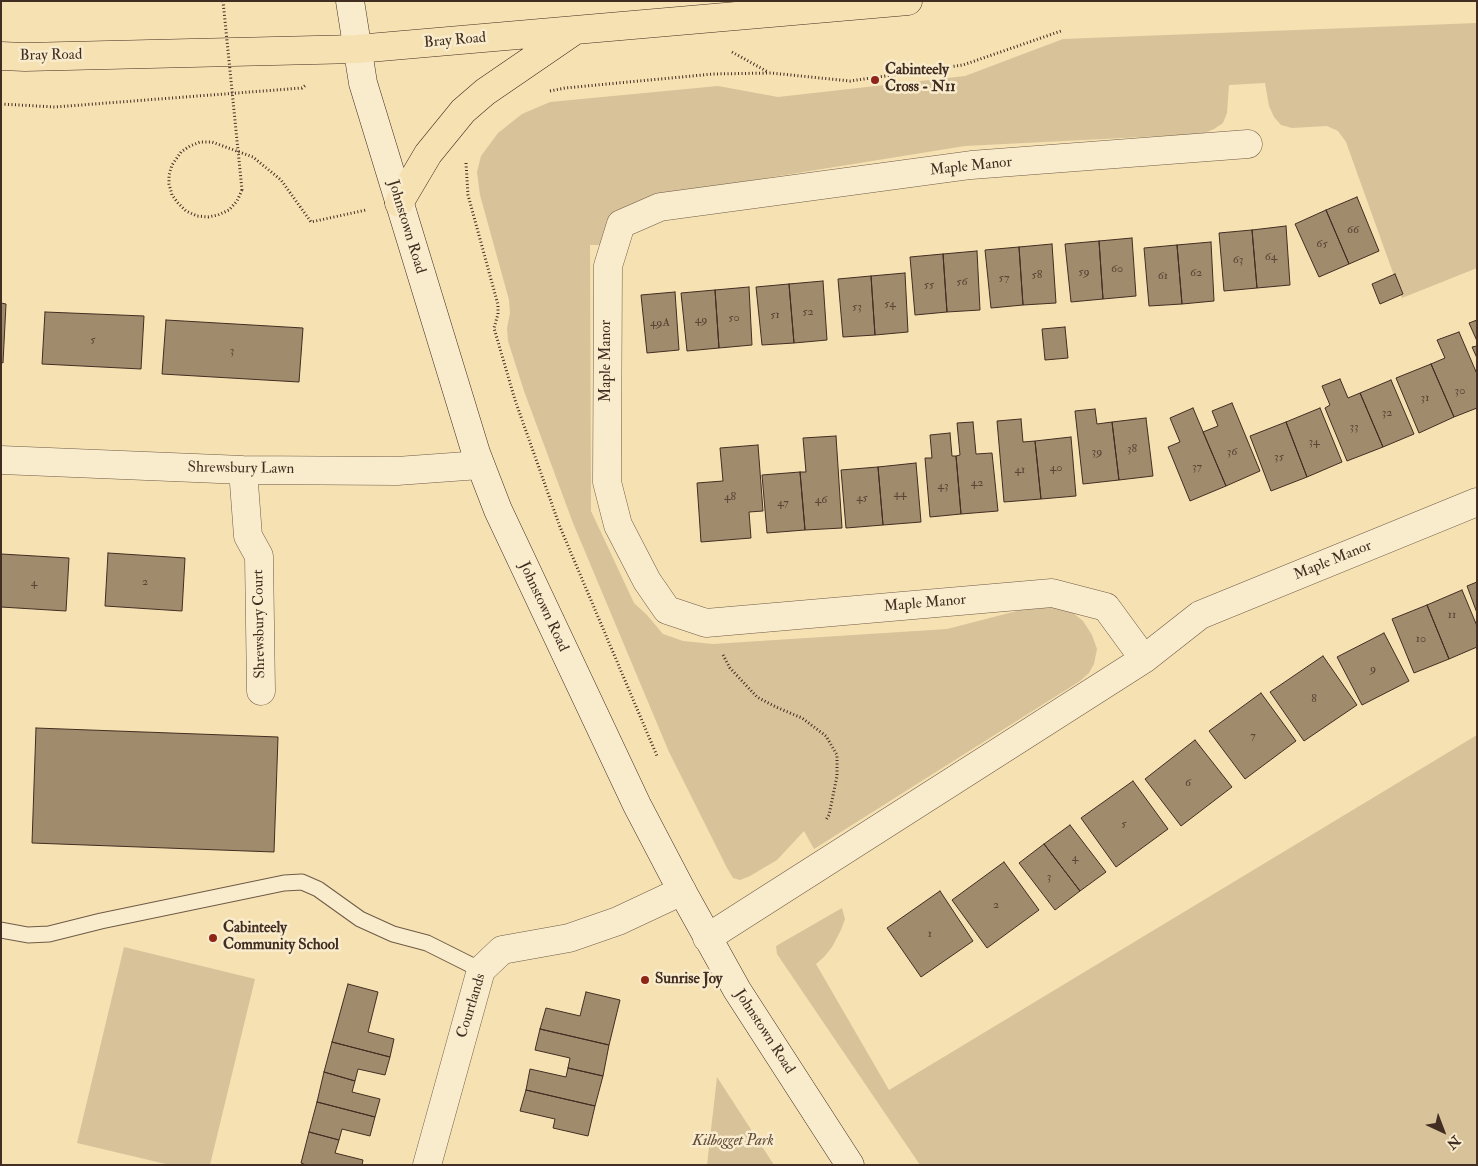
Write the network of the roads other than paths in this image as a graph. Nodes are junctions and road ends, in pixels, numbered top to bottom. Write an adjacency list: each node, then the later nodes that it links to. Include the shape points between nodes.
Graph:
1 (350, 1): 4 (street, Johnstown Road)
2 (908, 1): 3 (highway, Bray Road)
3 (575, 30): 4 (highway, Bray Road); 7 (highway, via 485,92 463,111 428,154)
4 (357, 49): 5 (highway, Bray Road); 7 (street, Johnstown Road, via 363,83)
5 (1, 56)
6 (1248, 144): 12 (street, Maple Manor, via 970,165 660,207 621,224 608,266 607,482 618,525 647,581 667,610 706,623 1052,593 1106,607)
7 (399, 203): 9 (street, Johnstown Road)
8 (1, 460): 10 (street, Shrewsbury Lawn)
9 (480, 465): 10 (street, Shrewsbury Lawn, via 396,471); 14 (street, Johnstown Road, via 498,510 637,805)
10 (243, 470): 13 (street, Shrewsbury Court, via 248,536 259,556)
11 (1477, 502): 12 (street, Maple Manor, via 1200,615)
12 (1144, 659): 16 (street, Maple Manor)
13 (261, 691)
14 (682, 891): 16 (street, Johnstown Road); 17 (street, Courtlands, via 618,921 569,938 502,950)
15 (1, 930): 17 (lane, via 28,935 49,934 284,883 302,882 318,889 360,919 393,934 427,943)
16 (707, 938): 19 (street, Johnstown Road)
17 (481, 970): 18 (street, Courtlands)
18 (427, 1165)
19 (850, 1165)

